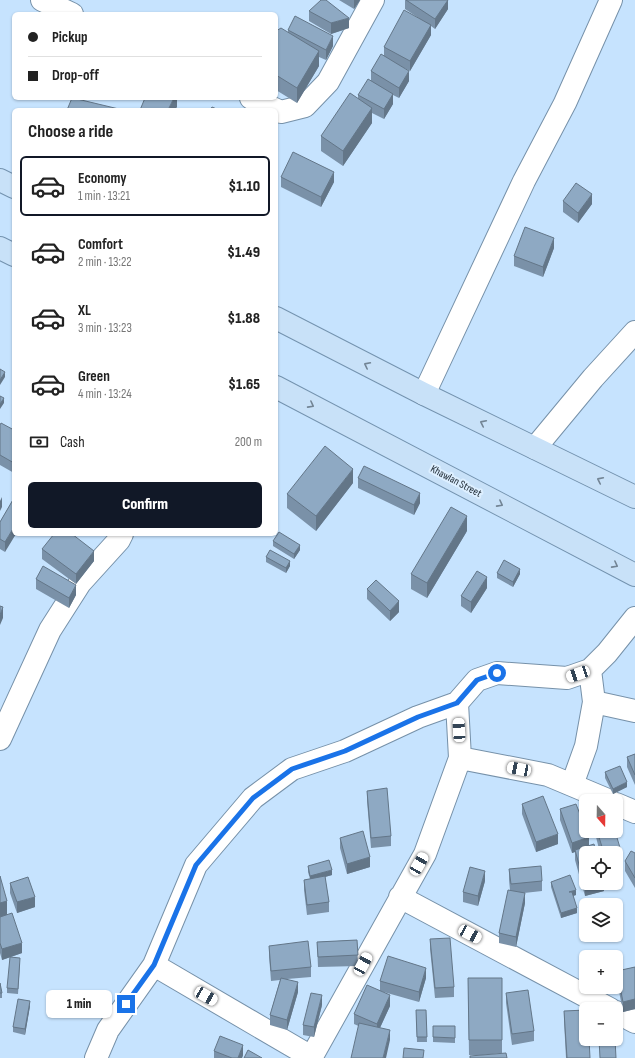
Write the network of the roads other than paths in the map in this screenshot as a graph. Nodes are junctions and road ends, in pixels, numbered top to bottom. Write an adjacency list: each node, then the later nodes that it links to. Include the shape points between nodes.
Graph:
1 (42, 0): 4 (street)
2 (373, 0): 7 (street, via 328,82 304,106)
3 (611, 0): 15 (street, via 565,103 524,180)
4 (68, 12)
5 (255, 100): 6 (street)
6 (272, 108)
7 (278, 111)
8 (0, 180): 9 (main road)
9 (12, 186)
10 (0, 248): 11 (main road)
11 (12, 254)
12 (278, 319): 15 (main road, one-way to 12)
13 (635, 332): 16 (street)
14 (278, 388): 19 (main road, Khawlan Street, one-way to 19)
15 (424, 394): 16 (main road, one-way to 15)
16 (535, 448): 17 (main road, one-way to 16)
17 (635, 498)
18 (121, 536): 25 (street, via 80,583 50,630)
19 (635, 575)
20 (635, 618): 21 (street)
21 (590, 670): 22 (street); 23 (street, via 567,678 497,673 477,680)
22 (594, 702): 24 (street); 27 (street, via 586,746)
23 (457, 703): 26 (street); 32 (street, via 418,717 345,751 292,769 253,798 196,865)
24 (635, 711)
25 (0, 739)
26 (460, 758): 27 (street, via 548,775); 31 (street, via 425,854)
27 (572, 785): 28 (street)
28 (593, 794)
29 (623, 807): 30 (street)
30 (635, 812)
31 (400, 897): 33 (street); 37 (street)
32 (154, 965): 36 (street, via 108,1030); 37 (street)
33 (597, 1002)
34 (623, 1016): 35 (street)
35 (635, 1022)
36 (96, 1058)
37 (312, 1058)

